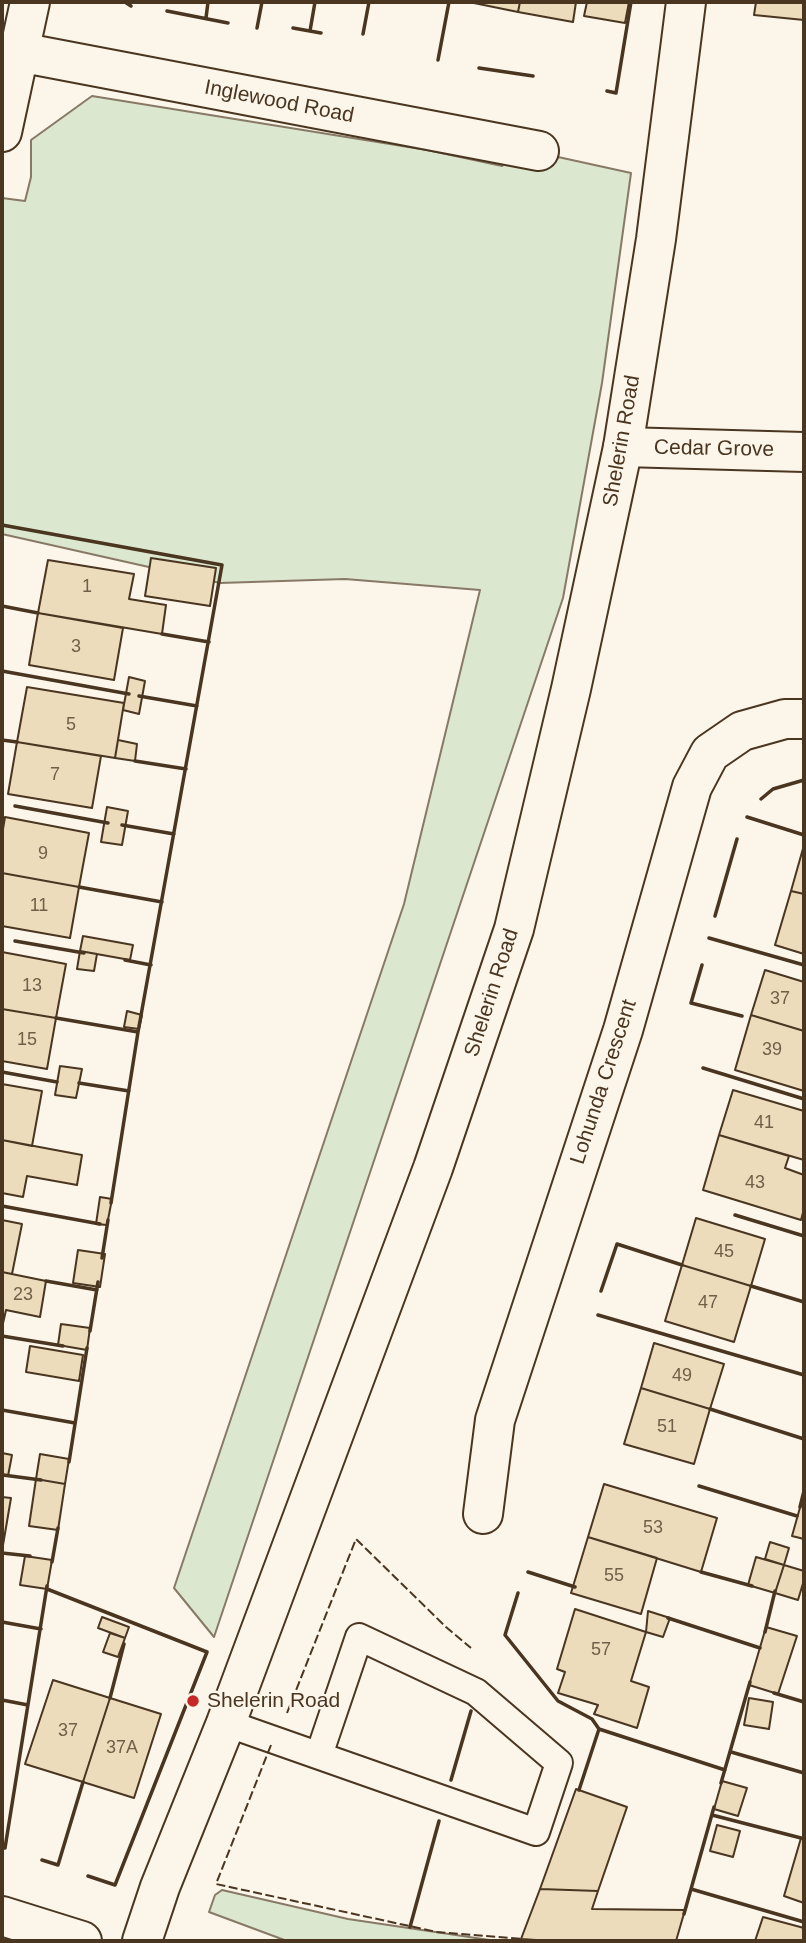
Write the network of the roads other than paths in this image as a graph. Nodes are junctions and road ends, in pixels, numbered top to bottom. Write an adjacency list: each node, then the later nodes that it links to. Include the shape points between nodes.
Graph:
1 (30, 2): 3 (street)
2 (686, 2): 6 (street, Shelerin Road, via 656,239)
3 (19, 52): 4 (street); 5 (street, Inglewood Road)
4 (2, 132)
5 (539, 151)
6 (623, 447): 7 (street, Cedar Grove); 10 (street, Shelerin Road, via 514,929 433,1168)
7 (804, 452)
8 (804, 719): 9 (street, Lohunda Crescent, via 785,719 742,731 710,753 691,790 622,1030 495,1420)
9 (483, 1514)
10 (226, 1723): 11 (lane); 14 (street, Shelerin Road)
11 (319, 1755): 11 (lane, via 536,1832 559,1763 476,1692 359,1637)
12 (2, 1916): 13 (street)
13 (82, 1941)
14 (142, 1941)

